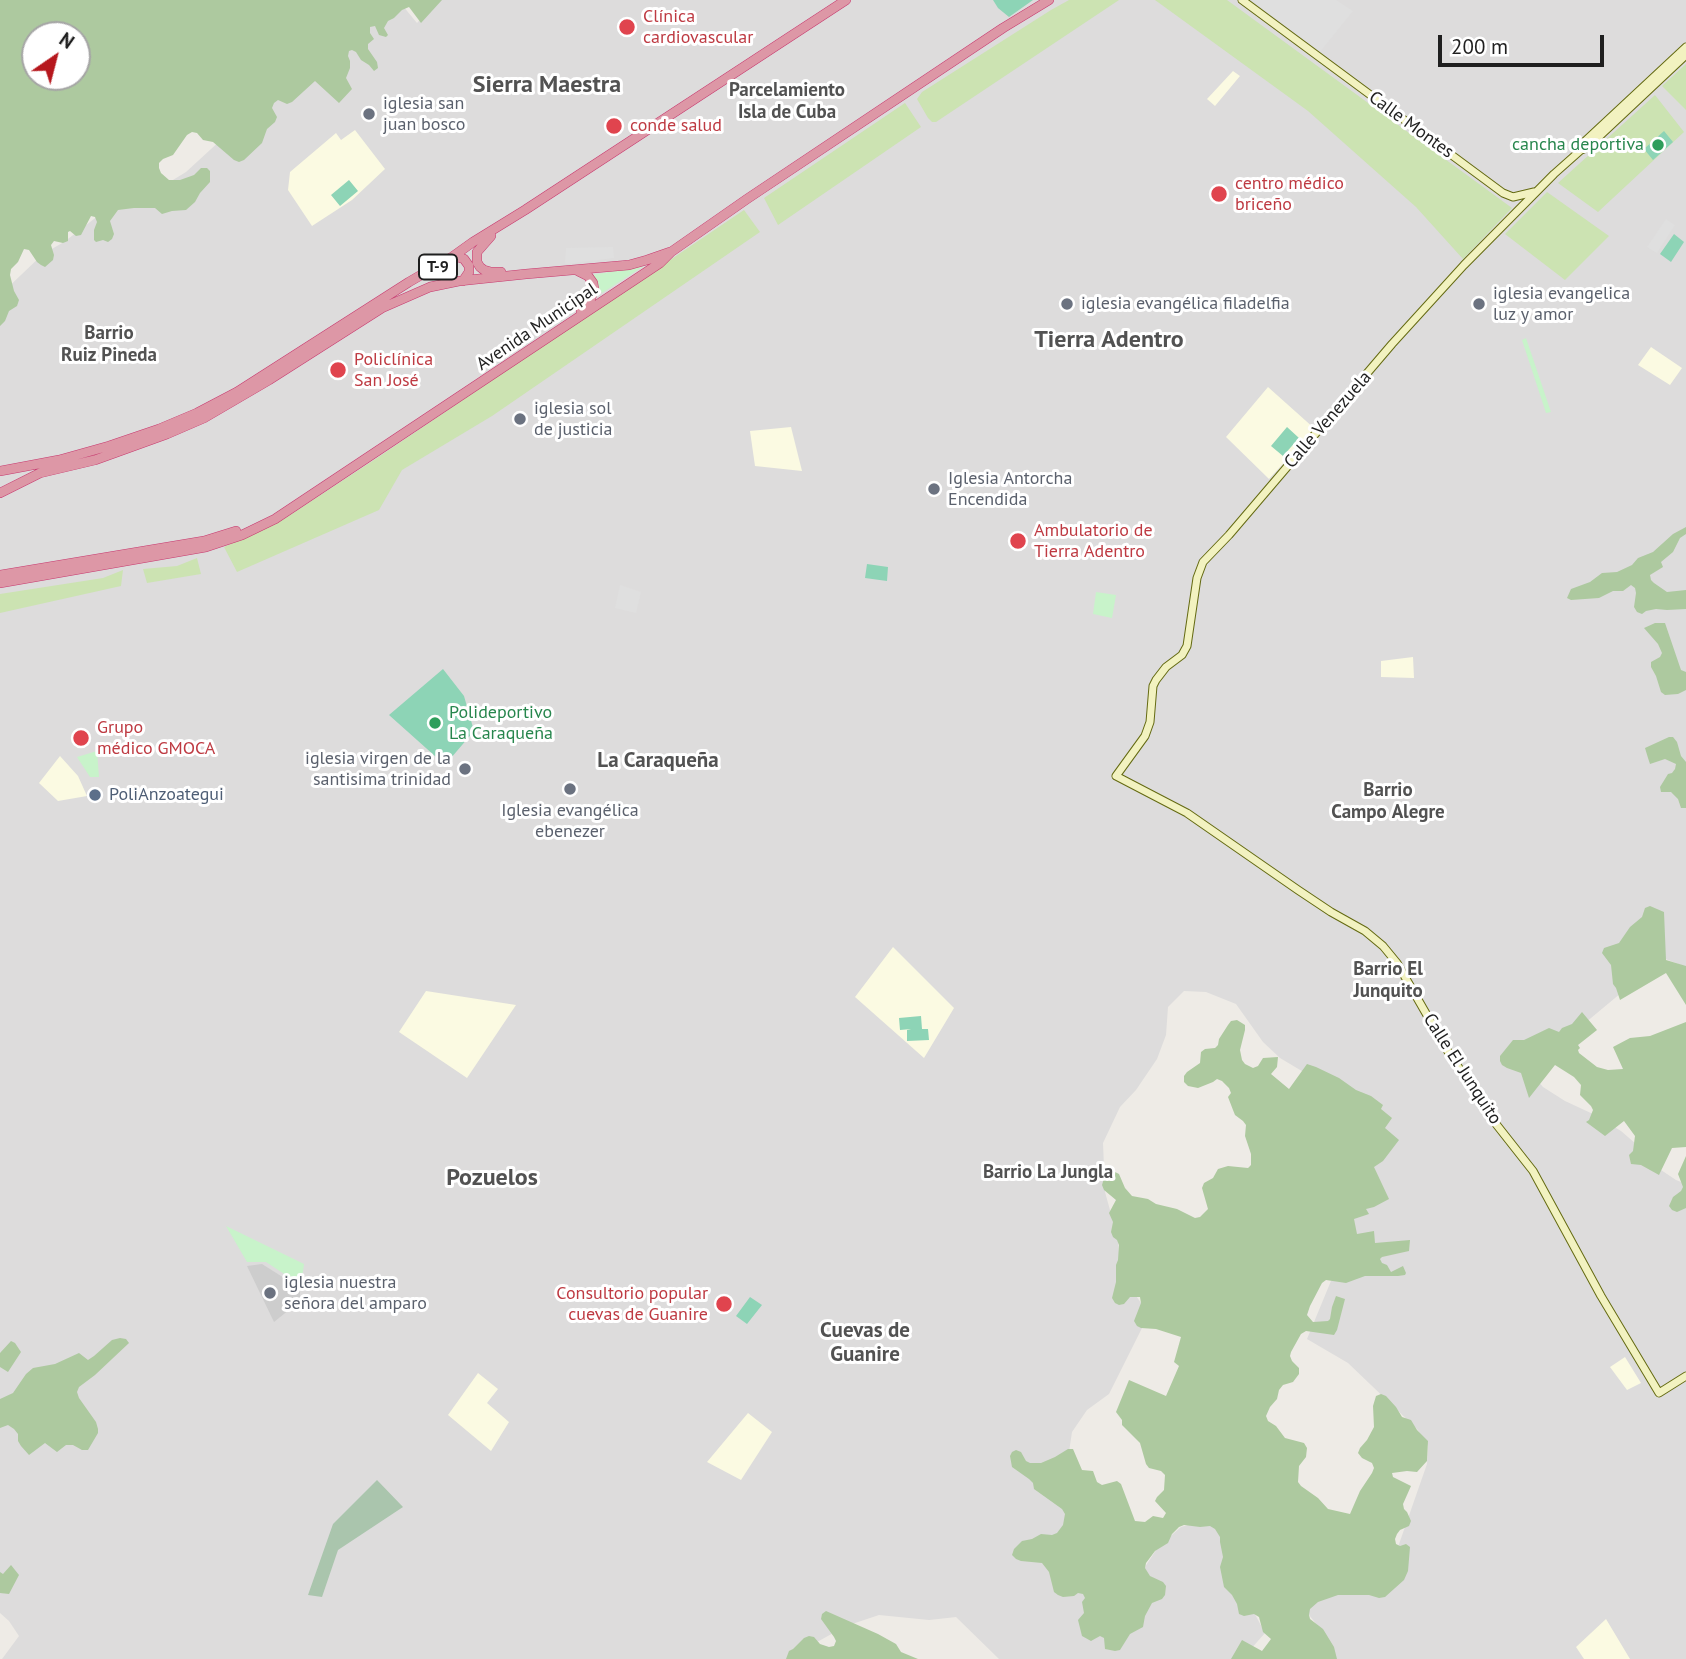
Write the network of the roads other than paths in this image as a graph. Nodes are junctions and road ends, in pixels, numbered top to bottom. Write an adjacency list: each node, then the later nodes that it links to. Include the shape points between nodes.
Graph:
1 (846, 0): 8 (highway, T-9)
2 (1049, 0): 9 (highway, Avenida Municipal / T-9)
3 (1242, 0): 7 (street, Calle Montes, via 1503,193 1513,197)
4 (1686, 47): 6 (street, via 1583,143)
5 (1686, 55): 6 (street)
6 (1581, 150): 7 (street)
7 (1535, 192): 20 (street, Calle Venezuela, via 1392,344 1203,562 1187,646 1156,680 1146,736)
8 (525, 210): 10 (highway, T-9); 12 (highway, T-9, via 485,242 476,256 484,270)
9 (671, 252): 11 (highway, T-9, via 629,265); 14 (highway, Avenida Municipal / T-9)
10 (455, 256): 13 (highway, T-9, via 469,266); 15 (highway, T-9, via 197,413 88,453)
11 (569, 270): 12 (highway, T-9); 14 (highway, Avenida Municipal / T-9, via 588,276 593,284 586,307)
12 (526, 274): 13 (highway, T-9)
13 (463, 281): 16 (highway, T-9, via 430,287 382,308 196,422 95,460 40,473)
14 (389, 442): 17 (highway, Avenida Municipal / T-9)
15 (0, 471)
16 (0, 493)
17 (296, 504): 18 (highway, Avenida Municipal / T-9, via 214,538); 19 (highway, Avenida Municipal / T-9, via 275,519 216,545)
18 (0, 575)
19 (0, 583)
20 (1116, 776): 21 (street, Calle El Junquito, via 1186,813 1384,946 1468,1082 1533,1171 1659,1393)
21 (1686, 1376)

